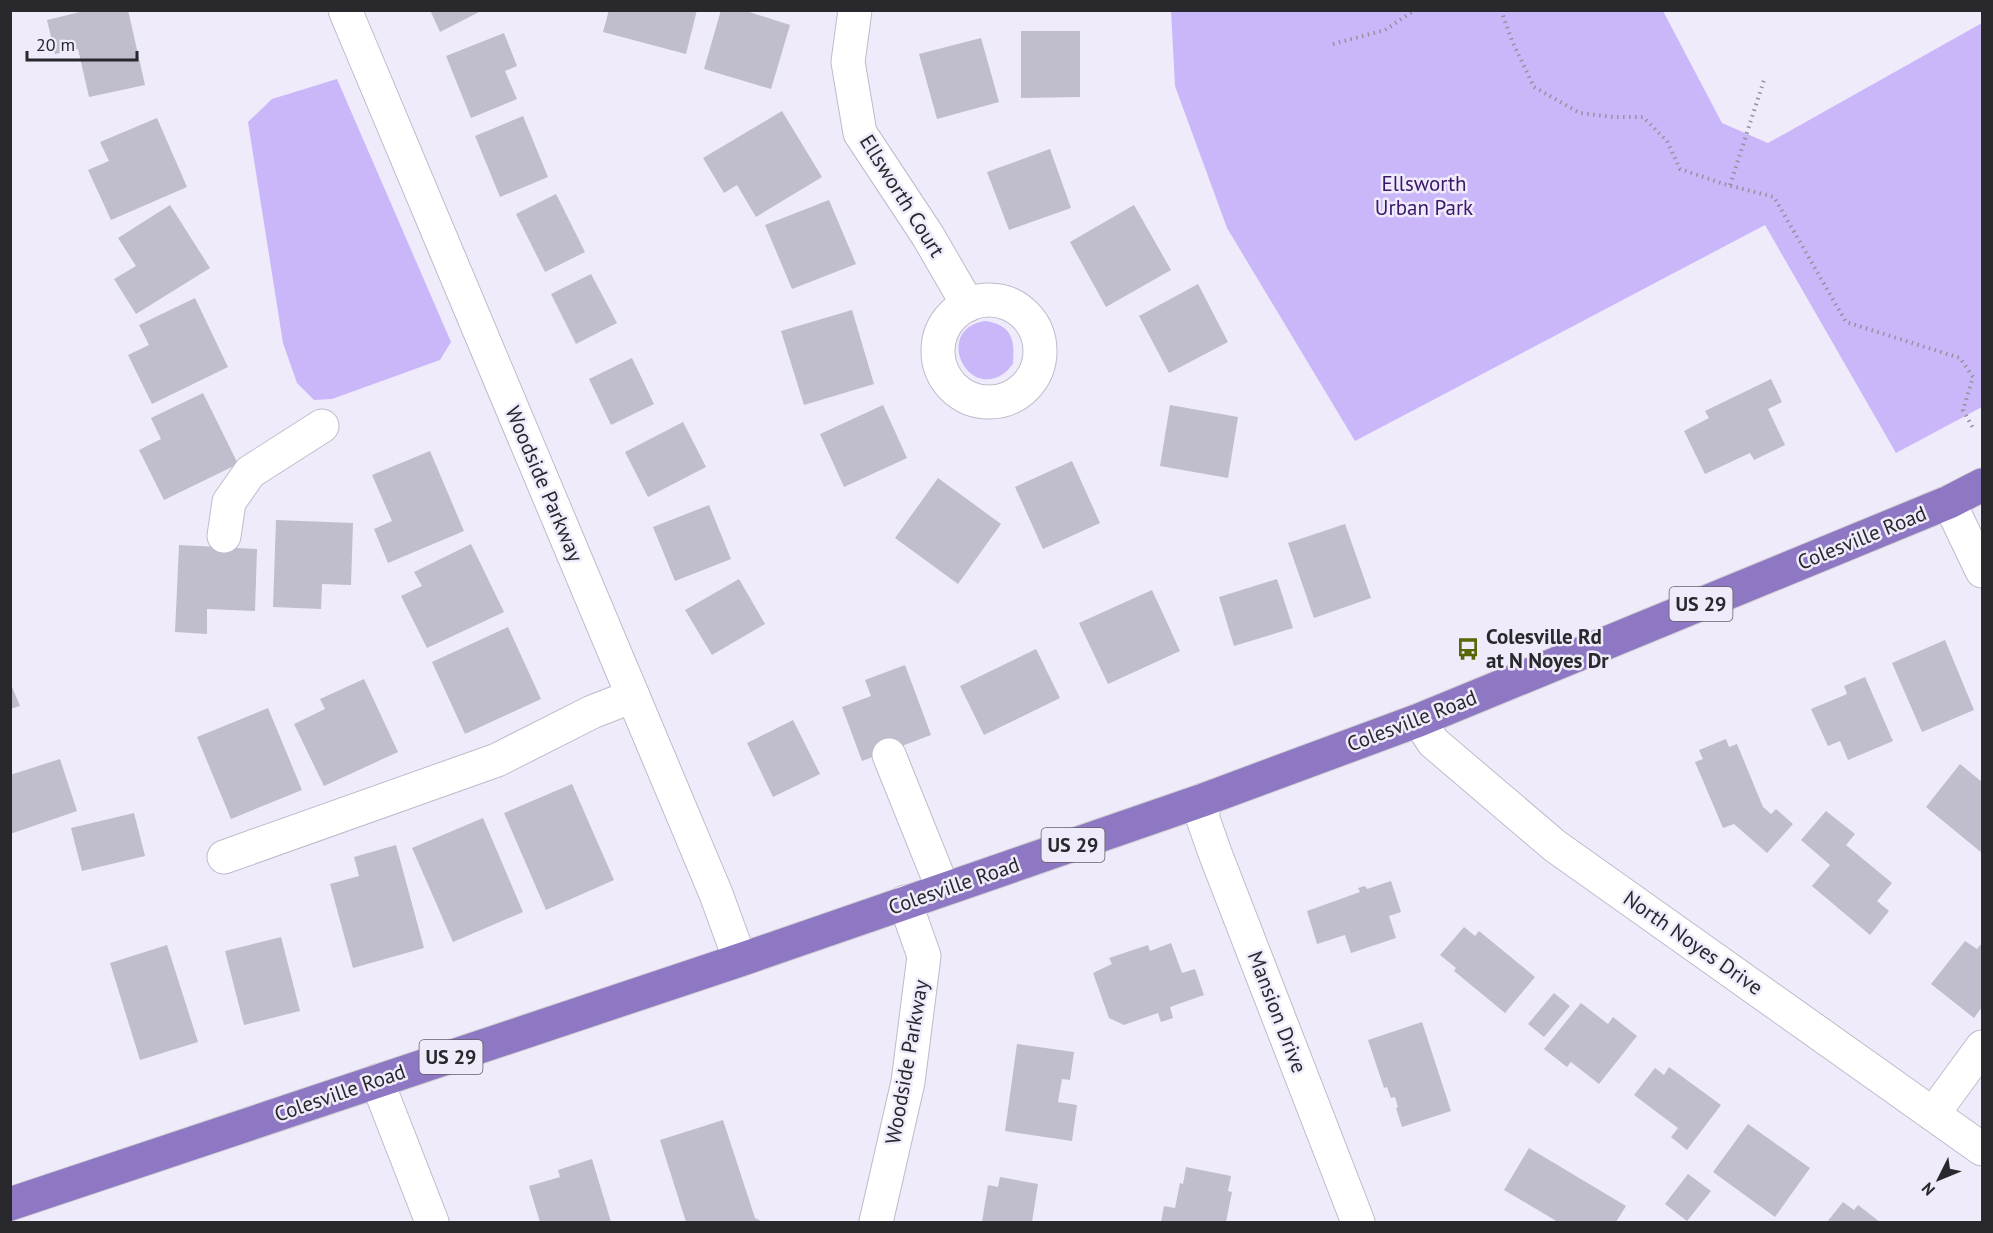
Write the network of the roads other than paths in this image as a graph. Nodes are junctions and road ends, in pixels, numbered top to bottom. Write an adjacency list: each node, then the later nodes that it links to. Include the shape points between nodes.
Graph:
1 (345, 10): 9 (street, Woodside Parkway)
2 (855, 10): 3 (street, Ellsworth Court, via 848,62 860,133)
3 (968, 304)
4 (322, 426): 7 (street, via 250,472 229,502)
5 (1983, 485): 6 (highway, Colesville Road / US 29)
6 (1949, 502): 8 (street); 10 (highway, Colesville Road / US 29)
7 (224, 536)
8 (1983, 572)
9 (633, 696): 13 (street, via 497,760); 16 (street, Woodside Parkway)
10 (1419, 720): 12 (highway, Colesville Road / US 29); 19 (street, North Noyes Drive, via 1433,742 1555,846)
11 (890, 754): 14 (street)
12 (1203, 800): 14 (highway, Colesville Road / US 29); 24 (street, Mansion Drive, via 1203,819 1215,853)
13 (224, 857)
14 (943, 890): 15 (highway, Colesville Road / US 29)
15 (905, 902): 16 (highway, Colesville Road / US 29); 23 (street, Woodside Parkway, via 924,956 908,1082)
16 (740, 960): 18 (highway, Colesville Road / US 29)
17 (1983, 1047): 19 (street)
18 (377, 1081): 21 (highway, Colesville Road / US 29); 22 (street)
19 (1933, 1114): 20 (street, North Noyes Drive)
20 (1983, 1149)
21 (10, 1204)
22 (432, 1222)
23 (876, 1222)
24 (1358, 1222)

